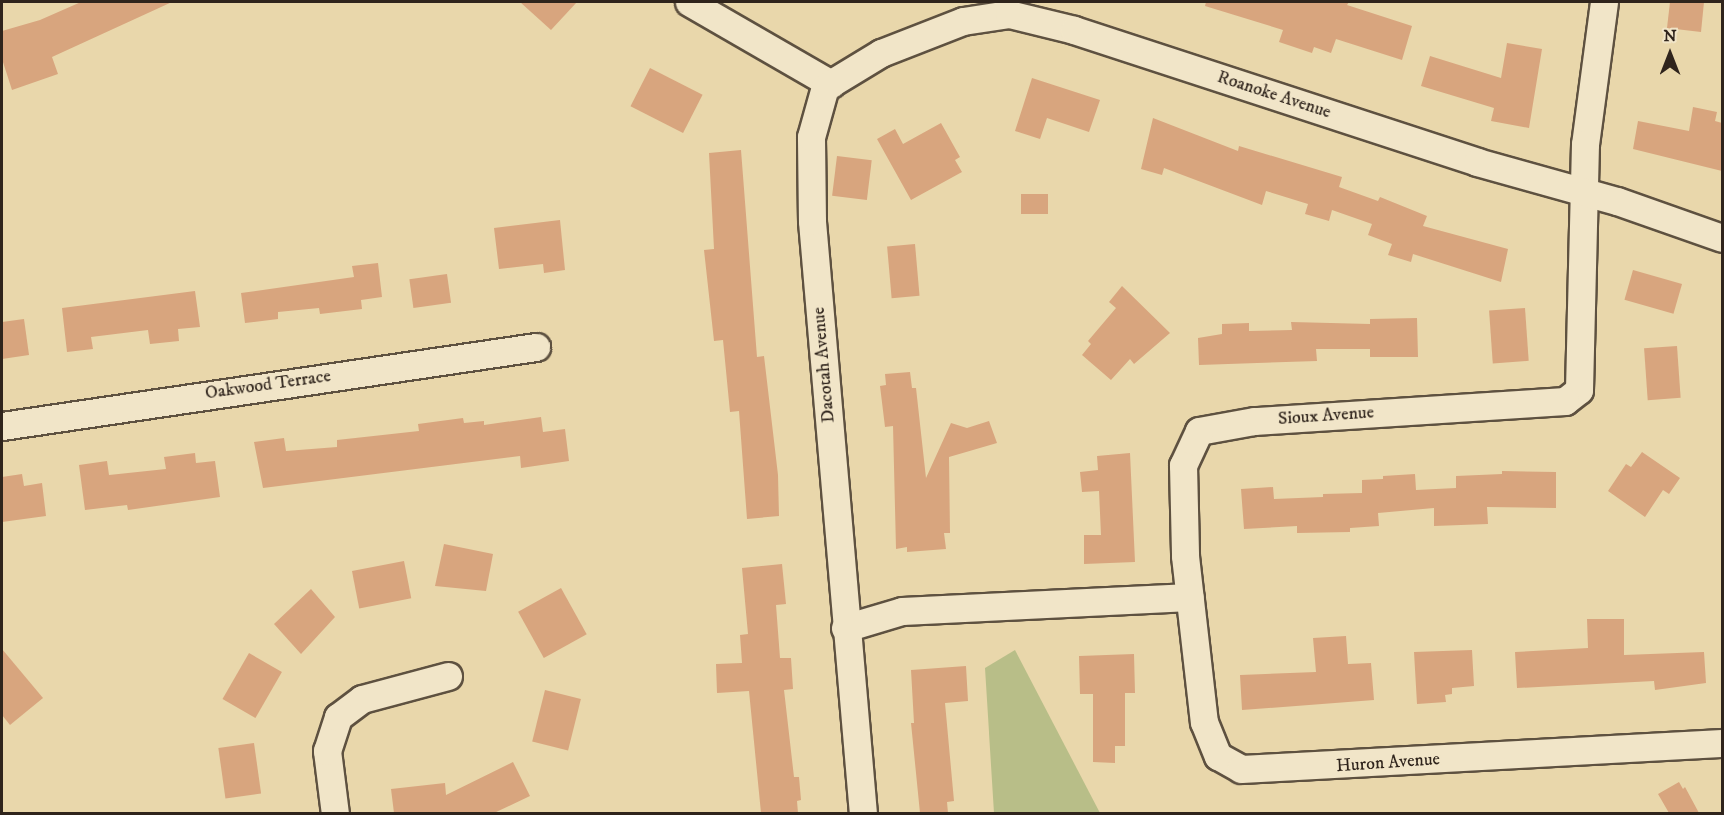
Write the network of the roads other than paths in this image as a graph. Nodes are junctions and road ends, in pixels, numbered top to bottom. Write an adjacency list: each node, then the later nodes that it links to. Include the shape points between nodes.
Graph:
1 (688, 2): 4 (street)
2 (1604, 2): 5 (street, Sioux Avenue, via 1585,144)
3 (1010, 8): 4 (street, Roanoke Avenue, via 963,21 881,53); 5 (street, Roanoke Avenue, via 1477,162)
4 (831, 84): 10 (street, Dacotah Avenue, via 825,87 811,137 812,221)
5 (1584, 191): 6 (street, Roanoke Avenue); 9 (street, Sioux Avenue, via 1579,390 1564,401 1254,421 1199,431 1183,465)
6 (1722, 238)
7 (536, 347): 8 (street, Oakwood Terrace)
8 (2, 426)
9 (1190, 597): 10 (street, via 902,611); 12 (street, Huron Avenue, via 1204,722 1218,756 1241,769)
10 (845, 628): 14 (street, Dacotah Avenue)
11 (448, 676): 13 (street, via 362,699 338,717 327,751)
12 (1722, 743)
13 (335, 813)
14 (863, 813)

